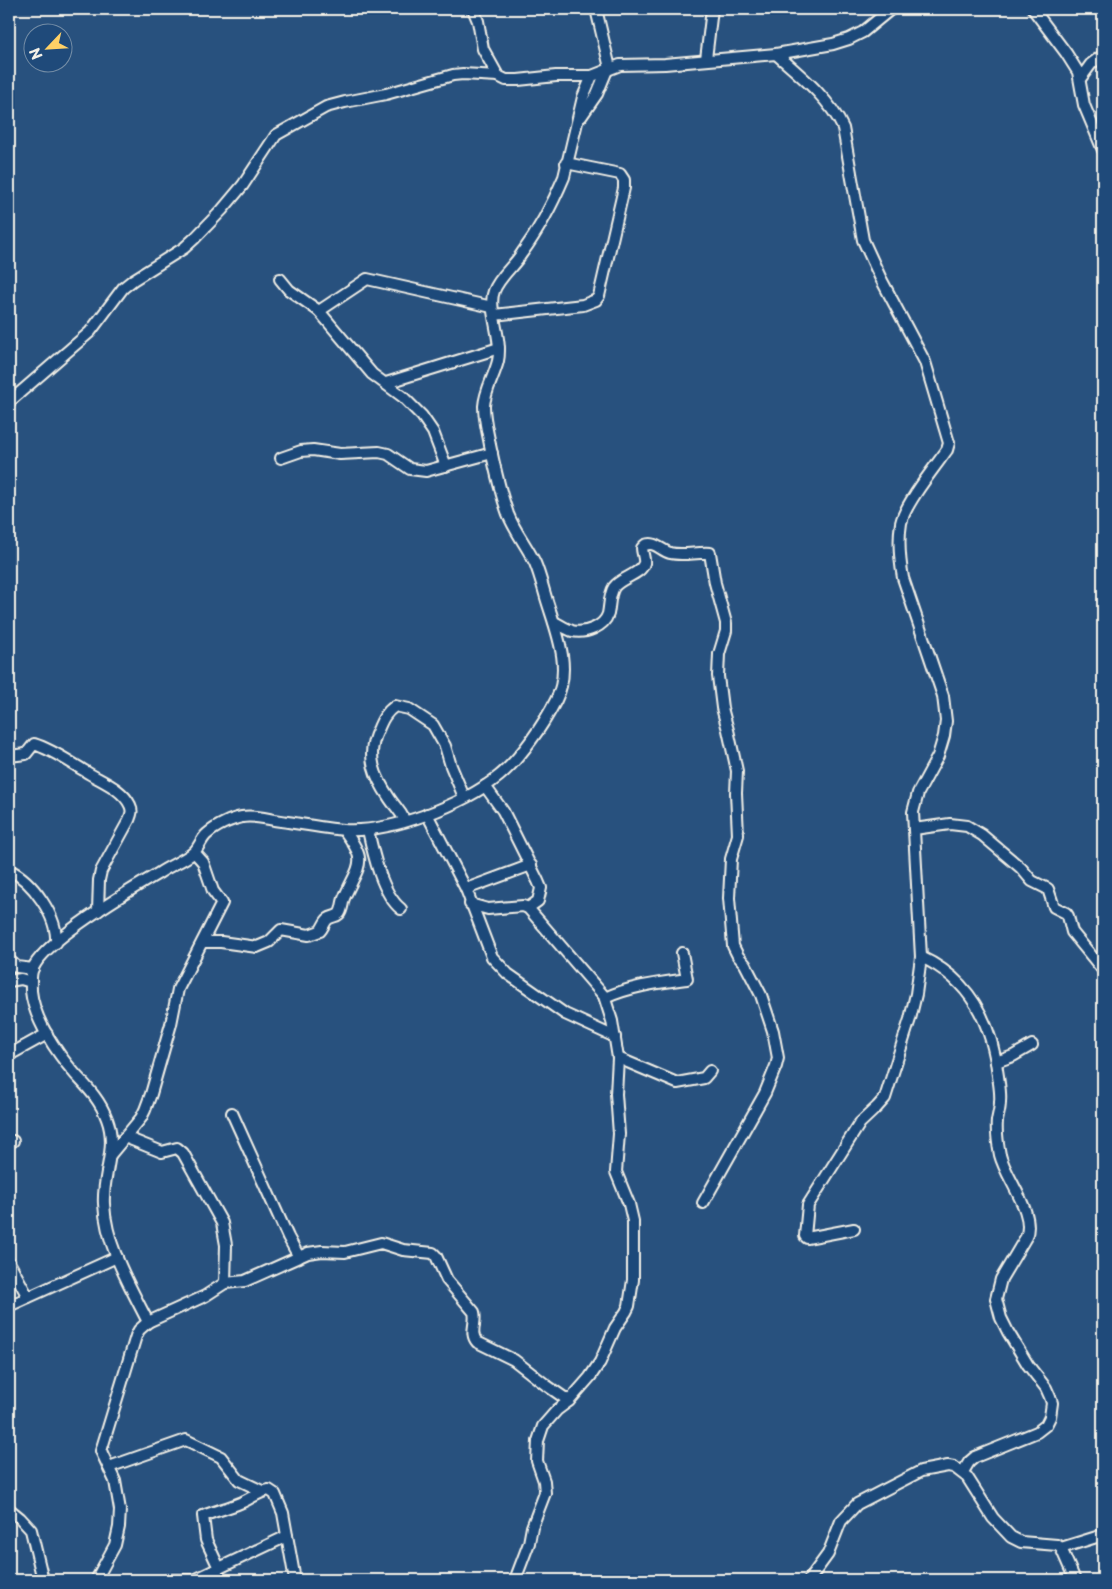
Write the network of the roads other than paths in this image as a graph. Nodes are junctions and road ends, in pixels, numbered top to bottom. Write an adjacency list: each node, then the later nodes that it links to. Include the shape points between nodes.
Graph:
1 (473, 9): 10 (street, via 483,49)
2 (596, 9): 9 (street)
3 (712, 9): 8 (street)
4 (891, 9): 6 (street, via 849,39)
5 (1033, 9): 12 (street, via 1066,52)
6 (776, 54): 8 (street); 31 (street, via 828,105 843,128 863,240 923,357 948,435 946,450 901,523 903,578 943,696 946,721 938,756 918,794 913,812)
7 (1103, 55): 12 (street)
8 (706, 59): 9 (street, via 620,65)
9 (609, 69): 11 (street); 13 (street)
10 (498, 76): 11 (street, via 518,80); 21 (street, via 453,75 345,102 312,114 276,135 243,185 196,238 132,280 90,332)
11 (592, 76): 13 (street)
12 (1080, 78): 14 (street, via 1084,105)
13 (577, 123): 15 (street)
14 (1103, 150)
15 (566, 162): 18 (street, via 564,177 540,224 492,295); 18 (street, via 620,174 624,180 599,296 583,305)
16 (280, 279): 17 (street, via 289,290)
17 (320, 311): 18 (street, via 367,279); 20 (street, via 362,364)
18 (493, 311): 19 (street)
19 (499, 348): 20 (street); 22 (street, via 484,403)
20 (386, 383): 24 (street, via 422,416 433,432)
21 (9, 402)
22 (492, 453): 24 (street); 25 (street, via 507,510 535,564)
23 (282, 458): 24 (street, via 313,450 340,454 379,452 410,468 426,471)
24 (446, 466)
25 (554, 622): 27 (street, via 564,673 558,696 538,730 515,759); 62 (street, via 581,632 600,625 607,617 612,589 644,565 644,544 654,544 675,554 710,553 726,623 718,654 718,676 737,771 738,835 731,859 729,898 733,946 761,995 778,1058 764,1093)
26 (9, 756): 41 (street, via 26,754 34,744 46,748 113,788 130,805 132,814 100,875)
27 (485, 786): 28 (street); 35 (street, via 503,811)
28 (464, 797): 29 (street); 30 (street, via 434,725 408,709 395,706 388,711 375,736 371,758 379,780)
29 (427, 814): 30 (street); 37 (street)
30 (405, 821): 33 (street)
31 (914, 829): 45 (street); 48 (street, via 959,824 982,835 1022,868 1032,882 1048,889 1054,907 1066,913 1072,932)
32 (344, 830): 33 (street); 34 (street, via 240,817 210,831); 42 (street, via 360,854 359,865 340,913 328,919 320,932 309,934 281,930 269,942 257,947)
33 (368, 830): 39 (street, via 382,879 391,900)
34 (194, 852): 41 (street); 42 (street, via 203,862 213,891 222,903)
35 (531, 865): 37 (street); 40 (street, via 541,888 538,901)
36 (9, 870): 43 (street, via 25,880 39,898 55,926)
37 (466, 889): 38 (street)
38 (470, 904): 40 (street, via 488,909); 53 (street, via 489,951 508,974 565,1014)
39 (401, 908)
40 (528, 908): 51 (street)
41 (98, 911): 43 (street)
42 (203, 942): 60 (street, via 178,989 147,1103 141,1118)
43 (56, 943): 47 (street)
44 (682, 953): 51 (street, via 686,980 631,988)
45 (921, 957): 57 (street, via 960,985 979,1009 989,1031); 63 (street, via 910,1019 885,1098 860,1122 807,1208 806,1237)
46 (9, 960): 47 (street, via 17,967)
47 (33, 968): 50 (street)
48 (1103, 970)
49 (9, 981): 50 (street, via 21,979)
50 (31, 982): 52 (street, via 34,1008)
51 (605, 998): 53 (street)
52 (48, 1034): 55 (street); 61 (street, via 101,1105 110,1129)
53 (615, 1037): 56 (street)
54 (1032, 1045): 57 (street)
55 (9, 1055)
56 (618, 1058): 58 (street, via 677,1083 704,1078); 71 (street, via 616,1172 633,1221 632,1289 629,1306 600,1362)
57 (996, 1062): 73 (street, via 1000,1153 1028,1219 1028,1230 1002,1279 996,1299 1008,1332 1046,1388 1052,1403 1048,1421 1042,1429 976,1457)
58 (710, 1071)
59 (232, 1112): 65 (street)
60 (126, 1137): 61 (street); 67 (street, via 159,1151 177,1148 183,1153 222,1223)
61 (111, 1154): 64 (street, via 104,1183 104,1206 106,1226)
62 (703, 1203)
63 (854, 1229)
64 (117, 1257): 68 (street); 70 (street)
65 (299, 1257): 67 (street, via 245,1281); 71 (street, via 315,1252 345,1252 382,1243 403,1250 433,1253 447,1280 475,1314 474,1339 514,1360)
66 (9, 1262): 68 (street)
67 (225, 1283): 70 (street)
68 (28, 1297): 69 (street)
69 (9, 1306)
70 (148, 1322): 72 (street, via 139,1330 131,1349 101,1451)
71 (569, 1401): 87 (street, via 541,1429 537,1461 545,1493)
72 (109, 1467): 74 (street, via 186,1440 221,1456 239,1480); 81 (street, via 118,1491 120,1528)
73 (963, 1472): 78 (street, via 993,1518 1011,1537 1021,1542); 88 (street, via 952,1466 921,1471 862,1501 841,1521 828,1554)
74 (262, 1491): 77 (street, via 269,1490 275,1494); 79 (street, via 243,1502 203,1516 206,1540)
75 (9, 1509): 80 (street, via 31,1530)
76 (1103, 1535): 78 (street)
77 (287, 1536): 79 (street); 86 (street)
78 (1061, 1548): 89 (street)
79 (219, 1568): 83 (street)
80 (43, 1580)
81 (96, 1580)
82 (168, 1580): 83 (street)
83 (195, 1580)
84 (216, 1580): 85 (street)
85 (225, 1580)
86 (295, 1580)
87 (516, 1580)
88 (809, 1580)
89 (1075, 1580)

